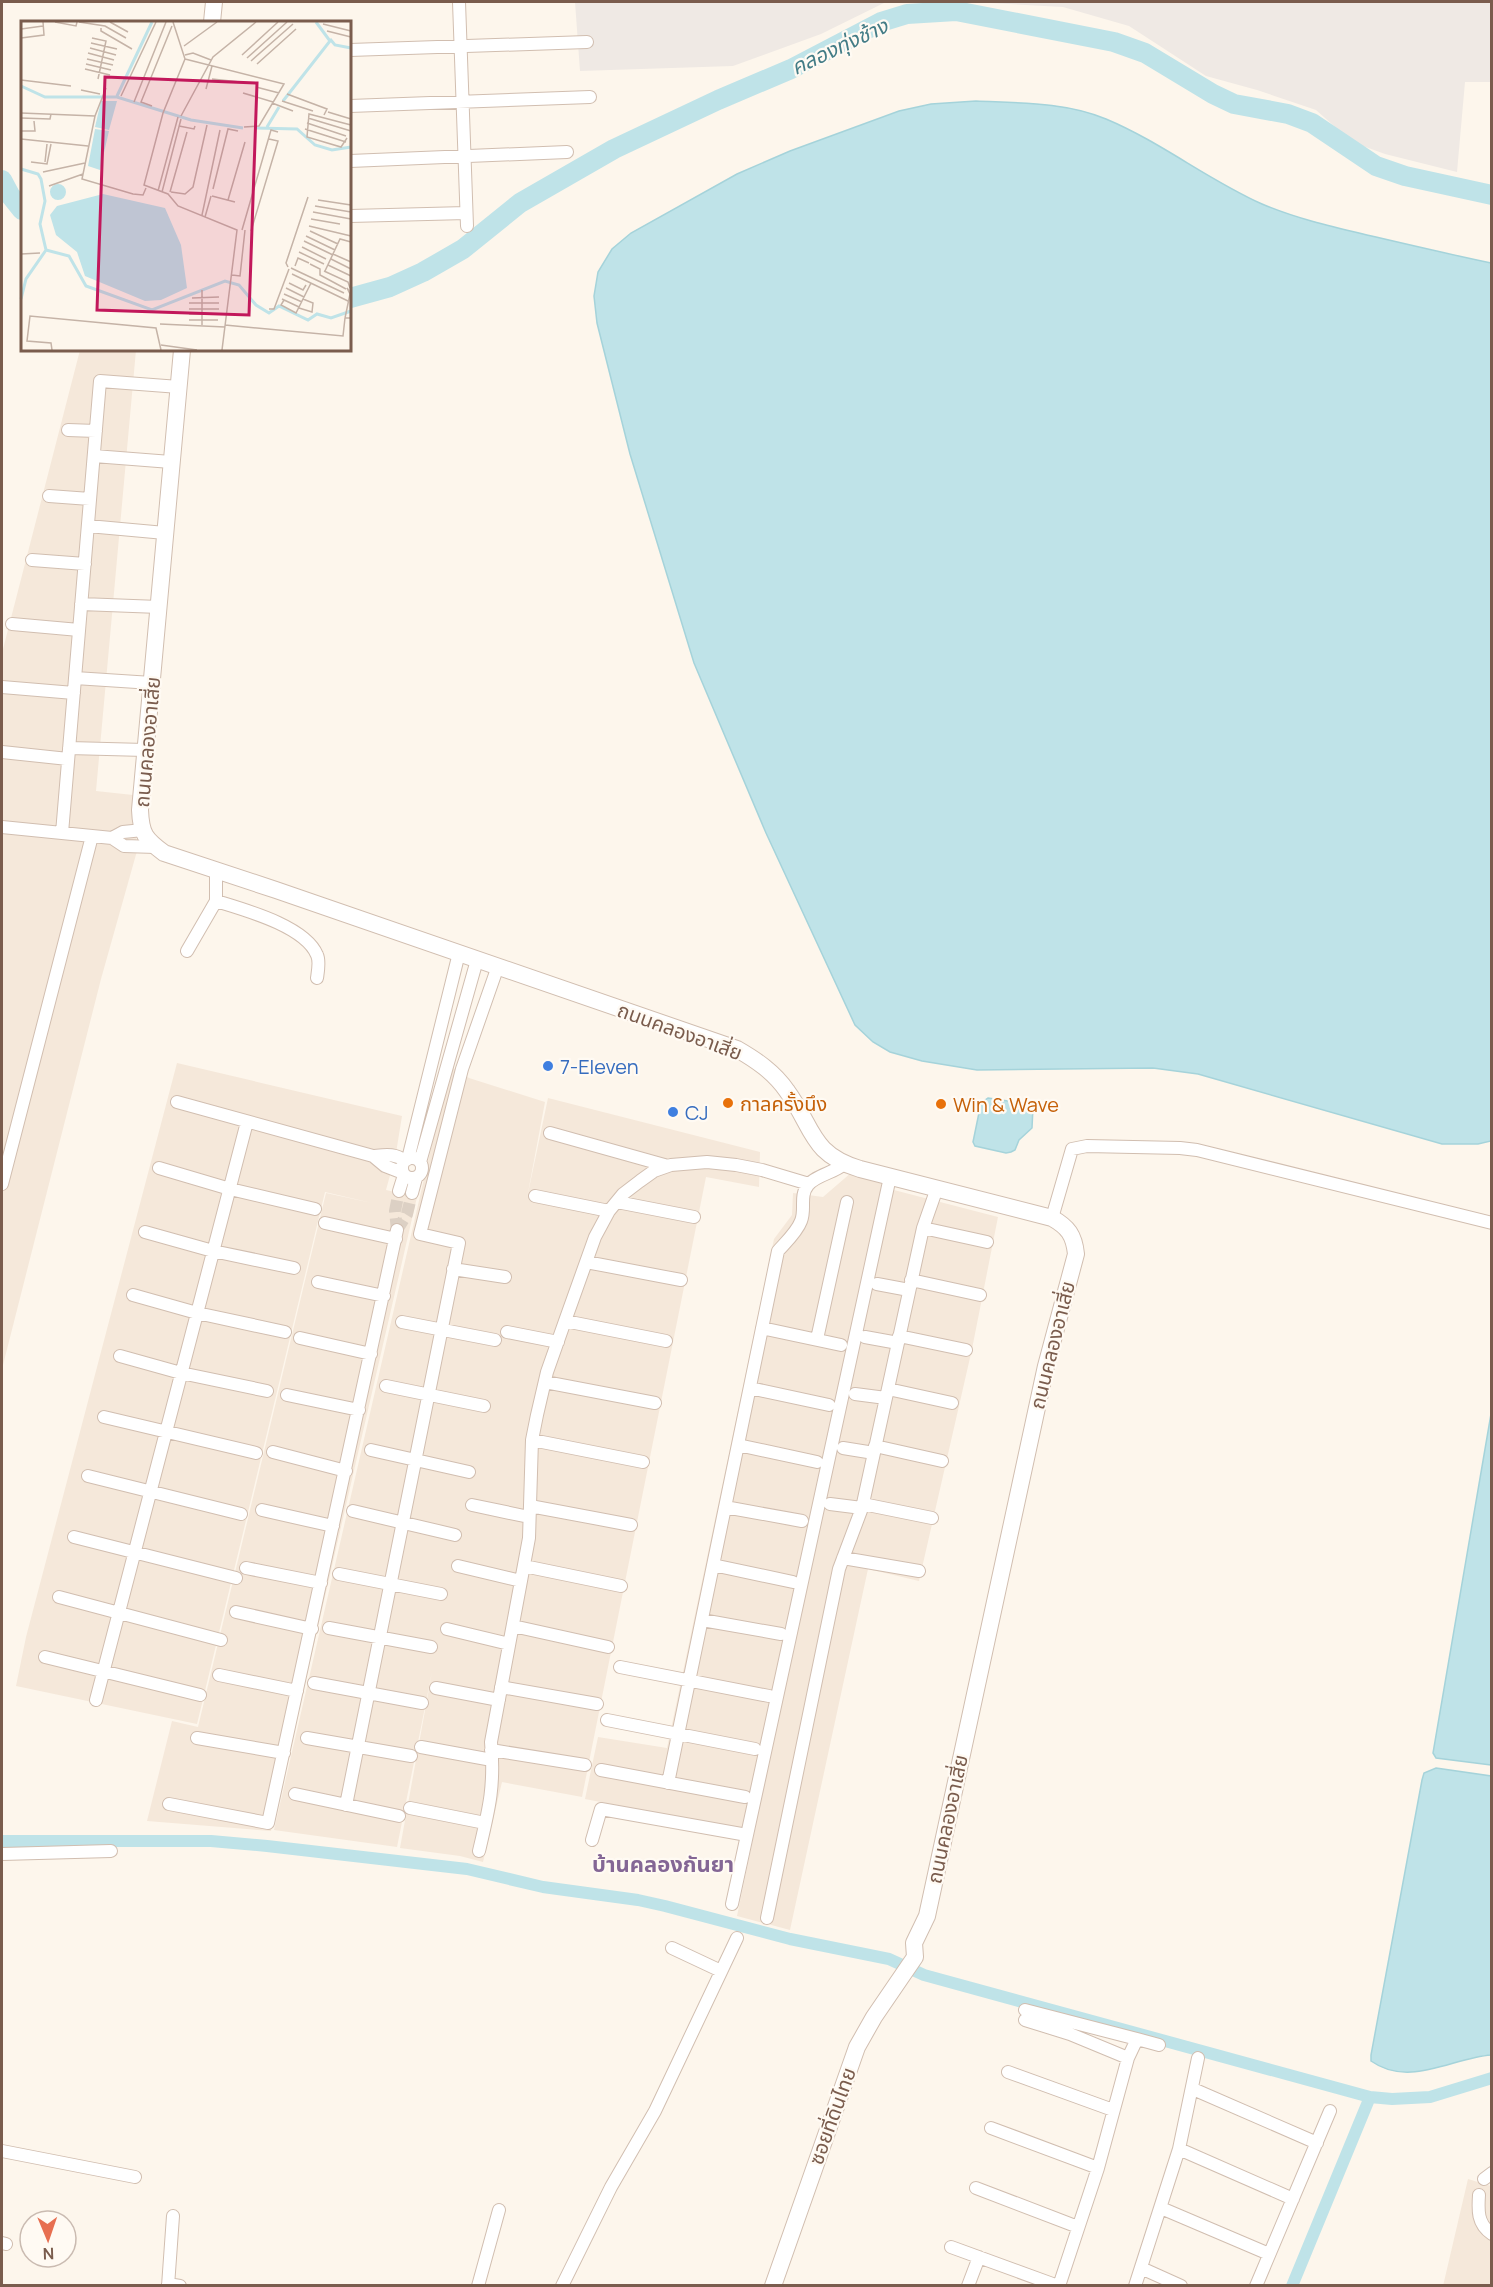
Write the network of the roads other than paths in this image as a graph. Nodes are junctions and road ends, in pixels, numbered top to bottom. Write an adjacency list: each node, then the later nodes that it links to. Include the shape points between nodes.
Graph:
1 (214, 2): 3 (street)
2 (459, 2): 5 (street)
3 (212, 21)
4 (587, 42): 5 (street)
5 (461, 46): 6 (street); 8 (street)
6 (351, 50)
7 (590, 97): 8 (street)
8 (462, 101): 9 (street); 11 (street)
9 (351, 106)
10 (567, 152): 11 (street)
11 (464, 157): 12 (street); 13 (street, via 467,220)
12 (351, 161)
13 (351, 216)
14 (182, 351): 15 (street, ถนนคลองอาเสี่ย)
15 (179, 387): 17 (street, via 100,381); 19 (street, ถนนคลองอาเสี่ย)
16 (68, 430): 17 (street)
17 (96, 431): 18 (street)
18 (94, 456): 19 (street); 21 (street)
19 (171, 462): 23 (street, ถนนคลองอาเสี่ย)
20 (49, 496): 21 (street)
21 (90, 499): 22 (street)
22 (88, 526): 23 (street); 25 (street)
23 (165, 533): 27 (street, ถนนคลองอาเสี่ย)
24 (32, 560): 25 (street)
25 (84, 564): 26 (street)
26 (81, 604): 27 (street); 29 (street)
27 (159, 607): 31 (street, ถนนคลองอาเสี่ย)
28 (12, 624): 29 (street)
29 (79, 630): 30 (street)
30 (75, 678): 31 (street); 33 (street)
31 (152, 683): 34 (street, ถนนคลองอาเสี่ย)
32 (2, 687): 33 (street)
33 (74, 693): 36 (street)
34 (145, 750): 36 (street); 37 (street, ถนนคลองอาเสี่ย, via 140,810)
35 (2, 752): 36 (street)
36 (69, 753): 39 (street)
37 (143, 830): 41 (street, via 123,832); 42 (street, ถนนคลองอาเสี่ย)
38 (2, 831): 39 (street)
39 (62, 833): 40 (street)
40 (92, 836): 41 (street); 58 (street)
41 (112, 838): 42 (street, via 124,846)
42 (156, 847): 43 (street, ถนนคลองอาเสี่ย)
43 (216, 870): 44 (street); 46 (street, ถนนคลองอาเสี่ย)
44 (216, 901): 45 (street); 49 (street, via 282,925 308,941 318,957)
45 (187, 951)
46 (459, 953): 47 (street, ถนนคลองอาเสี่ย); 56 (street)
47 (477, 960): 48 (street, ถนนคลองอาเสี่ย); 56 (street)
48 (498, 966): 53 (street, ถนนคลองอาเสี่ย, via 737,1049 759,1062 787,1090 822,1149); 78 (street, via 462,1069 420,1234 459,1243)
49 (318, 978)
50 (177, 1102): 51 (street)
51 (247, 1122): 56 (street, via 373,1156 385,1166); 61 (street)
52 (550, 1133): 54 (street)
53 (844, 1164): 57 (street, ถนนคลองอาเสี่ย); 59 (street)
54 (668, 1166): 59 (street, via 707,1162 736,1165); 66 (street, via 640,1181)
55 (159, 1168): 61 (street)
56 (409, 1168): 62 (street); 63 (street)
57 (890, 1176): 60 (street, ถนนคลองอาเสี่ย); 216 (street)
58 (2, 1184)
59 (809, 1184): 90 (street, via 803,1193 801,1221 778,1251)
60 (936, 1188): 69 (street, ถนนคลองอาเสี่ย); 72 (street)
61 (230, 1189): 67 (street); 75 (street)
62 (399, 1191)
63 (412, 1193)
64 (535, 1196): 66 (street)
65 (847, 1202): 96 (street)
66 (613, 1207): 68 (street); 76 (street)
67 (315, 1209)
68 (694, 1217)
69 (1052, 1218): 71 (street, via 1072,1149 1087,1146 1197,1150); 225 (street, ถนนคลองอาเสี่ย, via 1072,1235 1076,1254 1046,1366 927,1916 914,1943)
70 (325, 1223): 86 (street, via 397,1235)
71 (1491, 1223)
72 (923, 1228): 74 (street); 83 (street)
73 (145, 1232): 75 (street)
74 (987, 1242)
75 (213, 1251): 77 (street); 87 (street)
76 (586, 1262): 80 (street); 88 (street)
77 (294, 1268)
78 (453, 1269): 79 (street); 91 (street)
79 (506, 1277)
80 (681, 1281)
81 (318, 1282): 86 (street)
82 (877, 1284): 83 (street)
83 (910, 1285): 85 (street); 97 (street)
84 (134, 1295): 87 (street)
85 (980, 1295)
86 (384, 1296): 103 (street)
87 (197, 1313): 92 (street); 105 (street)
88 (565, 1321): 99 (street); 100 (street)
89 (402, 1322): 91 (street)
90 (762, 1328): 96 (street); 108 (street)
91 (441, 1329): 98 (street); 113 (street)
92 (285, 1332)
93 (507, 1332): 100 (street)
94 (865, 1337): 97 (street)
95 (300, 1338): 103 (street)
96 (817, 1339): 101 (street)
97 (898, 1339): 102 (street); 111 (street)
98 (495, 1340)
99 (666, 1341)
100 (558, 1342): 106 (street)
101 (841, 1345)
102 (966, 1350)
103 (370, 1354): 118 (street)
104 (120, 1356): 105 (street)
105 (181, 1373): 109 (street); 120 (street)
106 (545, 1382): 114 (street); 121 (street)
107 (386, 1386): 113 (street)
108 (750, 1388): 116 (street); 122 (street)
109 (267, 1391)
110 (855, 1394): 111 (street)
111 (887, 1394): 115 (street); 125 (street)
112 (287, 1395): 118 (street)
113 (428, 1395): 117 (street); 128 (street)
114 (655, 1403)
115 (952, 1403)
116 (829, 1404)
117 (484, 1406)
118 (359, 1410): 132 (street)
119 (104, 1417): 120 (street)
120 (166, 1432): 127 (street); 135 (street)
121 (532, 1440): 130 (street); 142 (street)
122 (738, 1445): 131 (street); 139 (street)
123 (843, 1448): 125 (street)
124 (371, 1450): 128 (street)
125 (874, 1450): 129 (street); 138 (street)
126 (273, 1452): 132 (street)
127 (256, 1454)
128 (415, 1460): 133 (street); 146 (street)
129 (942, 1461)
130 (643, 1462)
131 (817, 1462)
132 (346, 1471): 148 (street)
133 (469, 1472)
134 (88, 1476): 135 (street)
135 (150, 1492): 143 (street); 151 (street)
136 (830, 1504): 138 (street)
137 (472, 1505): 142 (street)
138 (862, 1506): 144 (street); 152 (street)
139 (725, 1507): 145 (street); 153 (street)
140 (262, 1510): 148 (street)
141 (353, 1511): 146 (street)
142 (530, 1512): 147 (street); 155 (street)
143 (241, 1514)
144 (932, 1518)
145 (802, 1521)
146 (402, 1522): 149 (street); 163 (street)
147 (631, 1525)
148 (333, 1526): 162 (street)
149 (455, 1534)
150 (74, 1537): 151 (street)
151 (134, 1553): 159 (street); 168 (street)
152 (843, 1558): 157 (street); 222 (street)
153 (713, 1565): 161 (street); 169 (street)
154 (458, 1566): 160 (street)
155 (524, 1566): 160 (street); 164 (street)
156 (246, 1568): 162 (street)
157 (920, 1571)
158 (339, 1574): 163 (street)
159 (236, 1578)
160 (521, 1581): 170 (street)
161 (794, 1582)
162 (321, 1583): 172 (street)
163 (389, 1584): 165 (street); 175 (street)
164 (621, 1586)
165 (441, 1594)
166 (58, 1597): 168 (street)
167 (236, 1612): 172 (street)
168 (118, 1613): 176 (street); 182 (street)
169 (702, 1620): 174 (street); 184 (street)
170 (513, 1626): 177 (street); 179 (street)
171 (329, 1628): 175 (street)
172 (312, 1629): 188 (street)
173 (447, 1629): 177 (street)
174 (781, 1634)
175 (378, 1638): 178 (street); 189 (street)
176 (221, 1641)
177 (509, 1644): 186 (street)
178 (431, 1647)
179 (608, 1647)
180 (45, 1657): 182 (street)
181 (621, 1667): 184 (street)
182 (103, 1671): 190 (street); 192 (street)
183 (219, 1675): 188 (street)
184 (688, 1681): 191 (street); 197 (street)
185 (314, 1683): 189 (street)
186 (501, 1687): 193 (street); 195 (street)
187 (436, 1688): 193 (street)
188 (297, 1691): 203 (street)
189 (367, 1693): 194 (street); 200 (street)
190 (200, 1695)
191 (769, 1696)
192 (96, 1700)
193 (499, 1700): 204 (street)
194 (422, 1703)
195 (597, 1704)
196 (607, 1720): 197 (street)
197 (678, 1735): 202 (street); 208 (street)
198 (197, 1738): 203 (street)
199 (307, 1738): 200 (street)
200 (356, 1747): 205 (street); 212 (street)
201 (422, 1747): 204 (street)
202 (755, 1749)
203 (284, 1754): 211 (street, via 268,1823)
204 (492, 1755): 206 (street); 215 (street, via 491,1802)
205 (411, 1756)
206 (585, 1766)
207 (601, 1770): 208 (street)
208 (668, 1783): 210 (street)
209 (295, 1794): 212 (street)
210 (745, 1797)
211 (169, 1804)
212 (346, 1805): 214 (street)
213 (410, 1808): 215 (street)
214 (399, 1816)
215 (485, 1823): 219 (street)
216 (747, 1835): 217 (street, via 601,1809); 221 (street)
217 (592, 1840)
218 (111, 1851): 220 (street)
219 (478, 1851)
220 (2, 1854)
221 (732, 1904)
222 (767, 1918)
223 (737, 1938): 226 (street)
224 (672, 1948): 226 (street)
225 (915, 1957): 256 (street, ซอยที่ดินไทย, via 857,2047)
226 (721, 1971): 255 (street, via 655,2111 611,2187)
227 (1137, 2039): 228 (street); 229 (street); 229 (street, via 1025,2015)
228 (1159, 2045)
229 (1128, 2058): 233 (street)
230 (1198, 2058): 232 (street)
231 (1008, 2072): 233 (street)
232 (1193, 2089): 236 (street); 237 (street)
233 (1113, 2110): 239 (street)
234 (1330, 2111): 236 (street)
235 (991, 2128): 239 (street)
236 (1317, 2143): 243 (street)
237 (1179, 2149): 243 (street); 244 (street)
238 (2, 2151): 240 (street)
239 (1098, 2168): 247 (street)
240 (135, 2177)
241 (976, 2188): 247 (street)
242 (1479, 2194): 248 (street, via 1478,2212 1485,2230)
243 (1293, 2199): 250 (street)
244 (1161, 2208): 250 (street); 252 (street)
245 (499, 2210): 254 (street)
246 (173, 2216): 253 (street)
247 (1078, 2227): 258 (street)
248 (1491, 2234)
249 (951, 2247): 251 (street)
250 (1269, 2254): 261 (street)
251 (979, 2257): 257 (street); 258 (street)
252 (1141, 2268): 259 (street); 260 (street)
253 (172, 2285)
254 (478, 2286)
255 (562, 2286)
256 (773, 2286)
257 (968, 2286)
258 (1058, 2286)
259 (1135, 2286)
260 (1181, 2286)
261 (1256, 2286)

